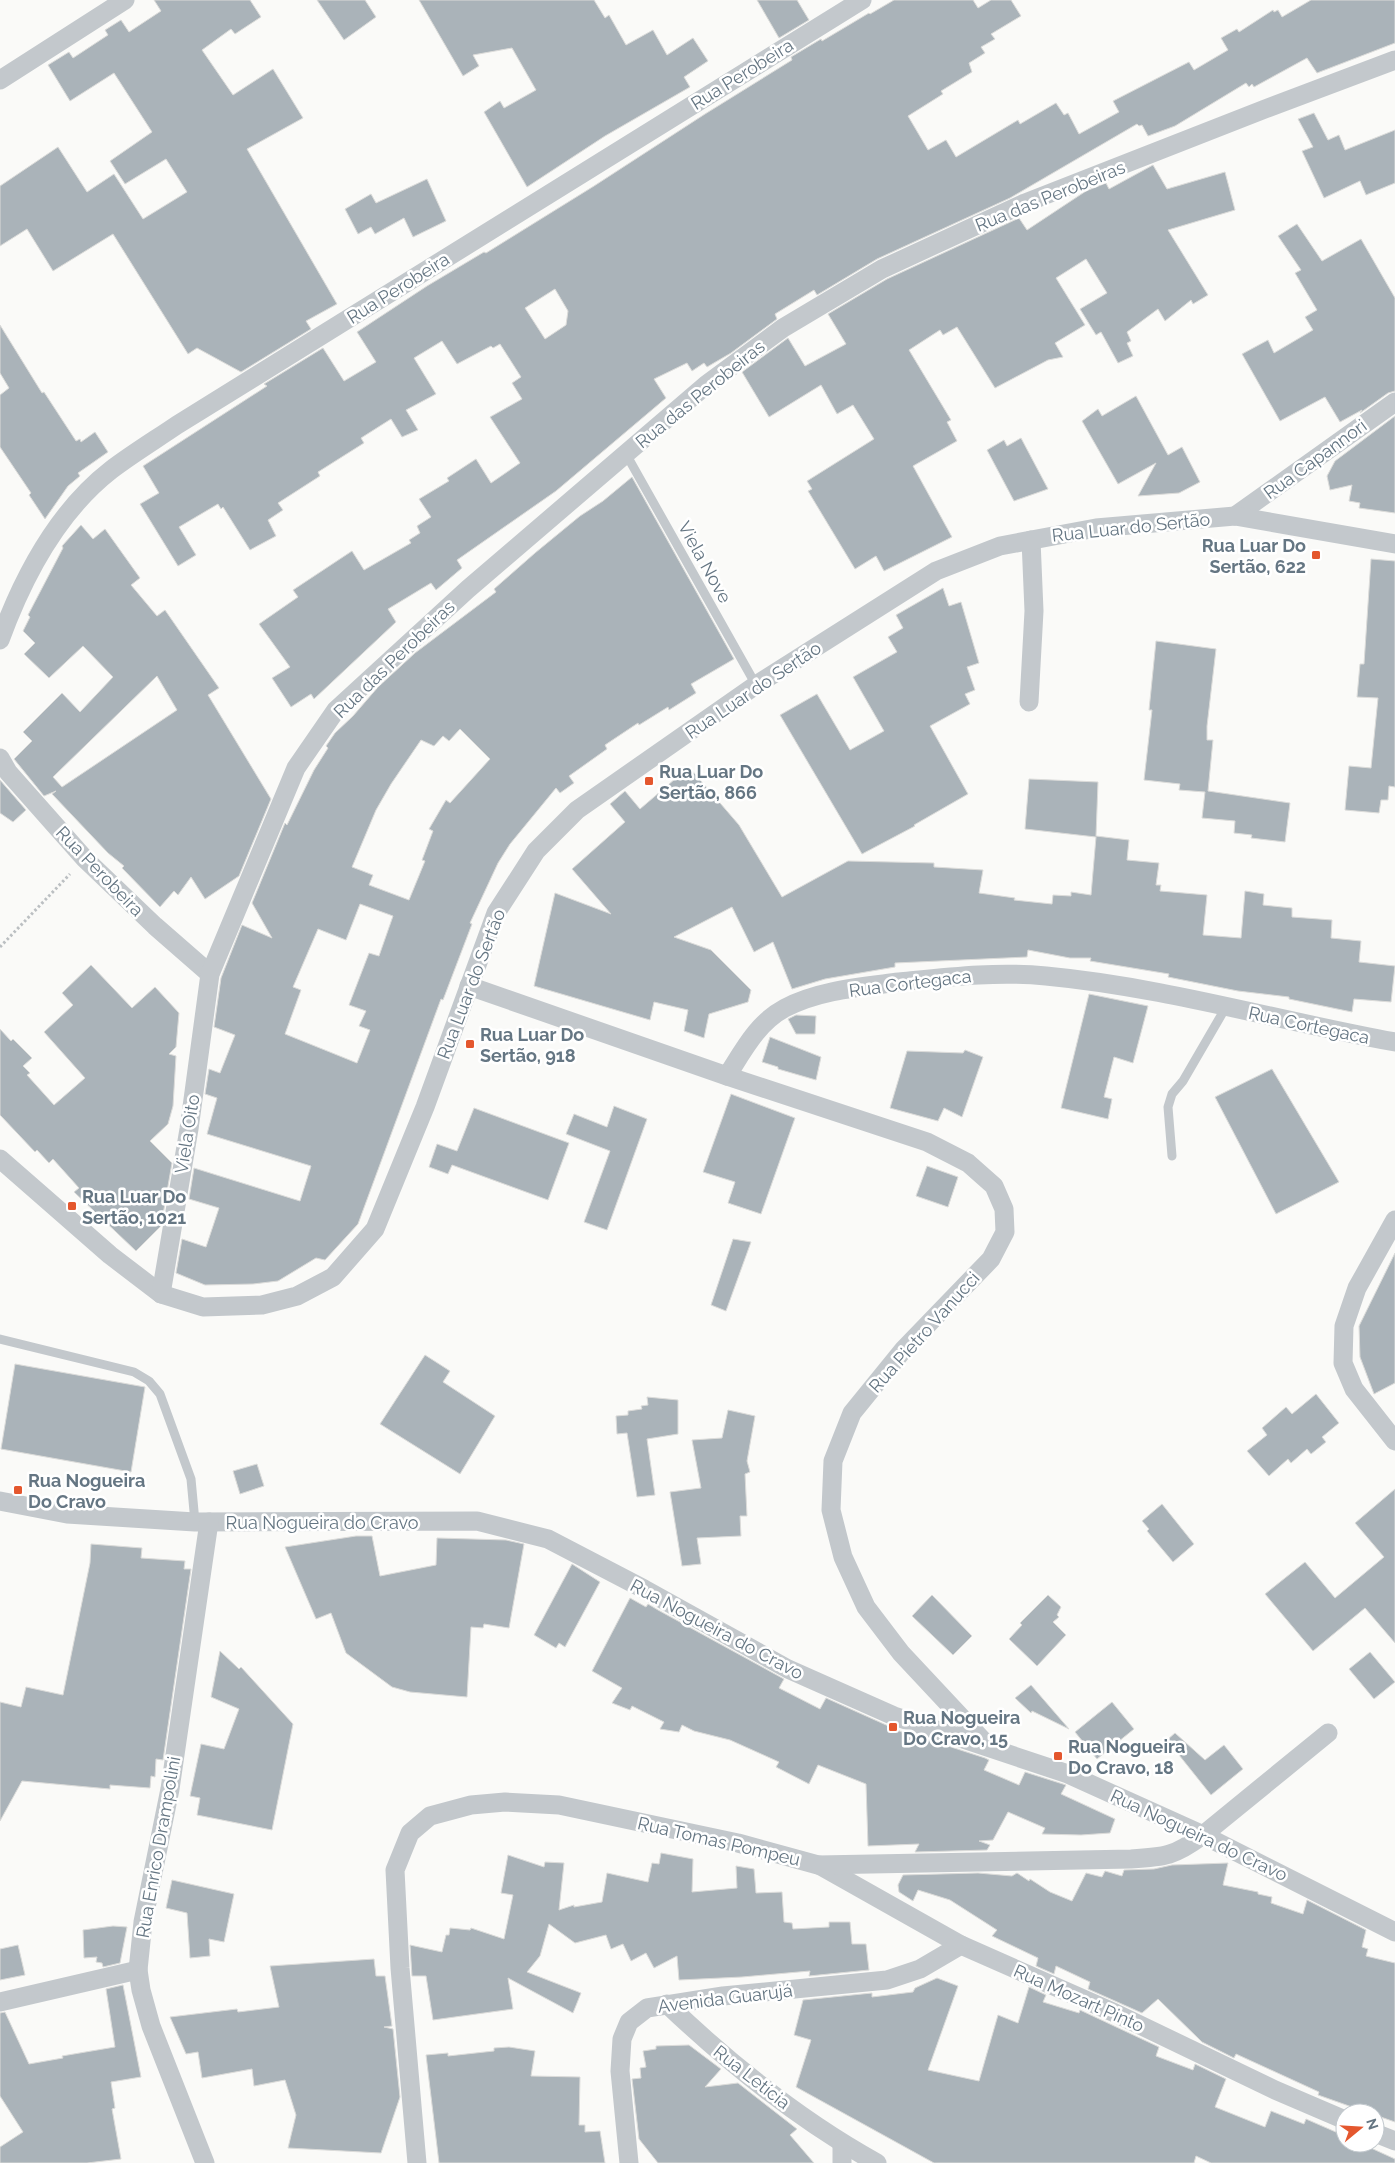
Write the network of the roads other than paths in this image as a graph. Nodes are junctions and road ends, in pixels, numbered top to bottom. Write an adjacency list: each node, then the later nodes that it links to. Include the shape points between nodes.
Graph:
1 (125, 0): 4 (street)
2 (862, 0): 10 (street, Rua Perobeira, via 177,424 110,470 56,528 24,581)
3 (1395, 60): 6 (street, Rua das Perobeiras, via 1025,203 882,269 784,328 706,385)
4 (0, 80)
5 (1395, 402): 7 (street, Rua Capannori)
6 (626, 454): 11 (lane, Viela Nove); 14 (street, Rua das Perobeiras, via 468,588 336,710 296,768)
7 (1235, 516): 8 (street, Rua Luar do Sertão, via 1096,528); 9 (street, Rua Luar do Sertão)
8 (1031, 540): 11 (street, Rua Luar do Sertão, via 1000,546 936,571); 12 (street, via 1034,611)
9 (1395, 544)
10 (0, 640)
11 (756, 685): 15 (street, Rua Luar do Sertão, via 577,810 536,851 496,913)
12 (1029, 702)
13 (0, 758): 14 (street, Rua Perobeira, via 8,772 85,859)
14 (210, 974): 22 (street, Viela Oito)
15 (469, 986): 18 (street); 22 (street, Rua Luar do Sertão, via 375,1229 333,1277 297,1296 262,1305 203,1307)
16 (1226, 1007): 17 (street, Rua Cortegaca); 18 (street, Rua Cortegaca, via 1136,988 1045,976 973,974 862,986 814,996 784,1009 759,1028); 19 (lane, via 1183,1082 1172,1094 1168,1107)
17 (1395, 1042)
18 (727, 1076): 28 (street, Rua Pietro Vanucci, via 926,1142 968,1163 994,1186 1004,1209 1005,1232 991,1259 904,1349 852,1413 833,1461 831,1510 843,1557 866,1607 902,1653)
19 (1172, 1156)
20 (0, 1160): 22 (street, Rua Luar do Sertão, via 110,1256)
21 (1395, 1220): 24 (street, via 1357,1288 1344,1326 1343,1363 1354,1389)
22 (161, 1294)
23 (0, 1339): 26 (lane, via 134,1372 149,1381 160,1394 191,1479)
24 (1395, 1441)
25 (0, 1501): 26 (street, Rua Nogueira do Cravo, via 67,1514)
26 (202, 1522): 28 (street, Rua Nogueira do Cravo, via 478,1521 548,1539 788,1669 894,1716); 33 (street, Rua Enrico Drampolini, via 170,1789 142,1922)
27 (1328, 1733): 29 (street, Rua Tomas Pompeu)
28 (989, 1747): 29 (street, Rua Nogueira do Cravo, via 1068,1774)
29 (1203, 1835): 30 (street, Rua Tomas Pompeu, via 1183,1850 1166,1857); 31 (street, Rua Nogueira do Cravo)
30 (818, 1865): 32 (street, Rua Mozart Pinto); 39 (street, Rua Tomas Pompeu, via 738,1843 559,1805 505,1802 471,1805 430,1816 410,1833 395,1870)
31 (1395, 1932)
32 (961, 1945): 35 (street, Avenida Guarujá, via 920,1969 886,1980); 36 (street, Rua Mozart Pinto)
33 (138, 1970): 34 (street); 38 (street, Rua Enrico Drampolini, via 152,2026)
34 (0, 2002)
35 (667, 2004): 37 (street, Rua Letícia, via 760,2087); 40 (street, Avenida Guarujá, via 647,2008 629,2022 622,2039 620,2071)
36 (1335, 2116)
37 (842, 2144): 41 (street); 42 (street, Rua Letícia)
38 (204, 2163)
39 (417, 2163)
40 (628, 2163)
41 (842, 2163)
42 (877, 2163)

